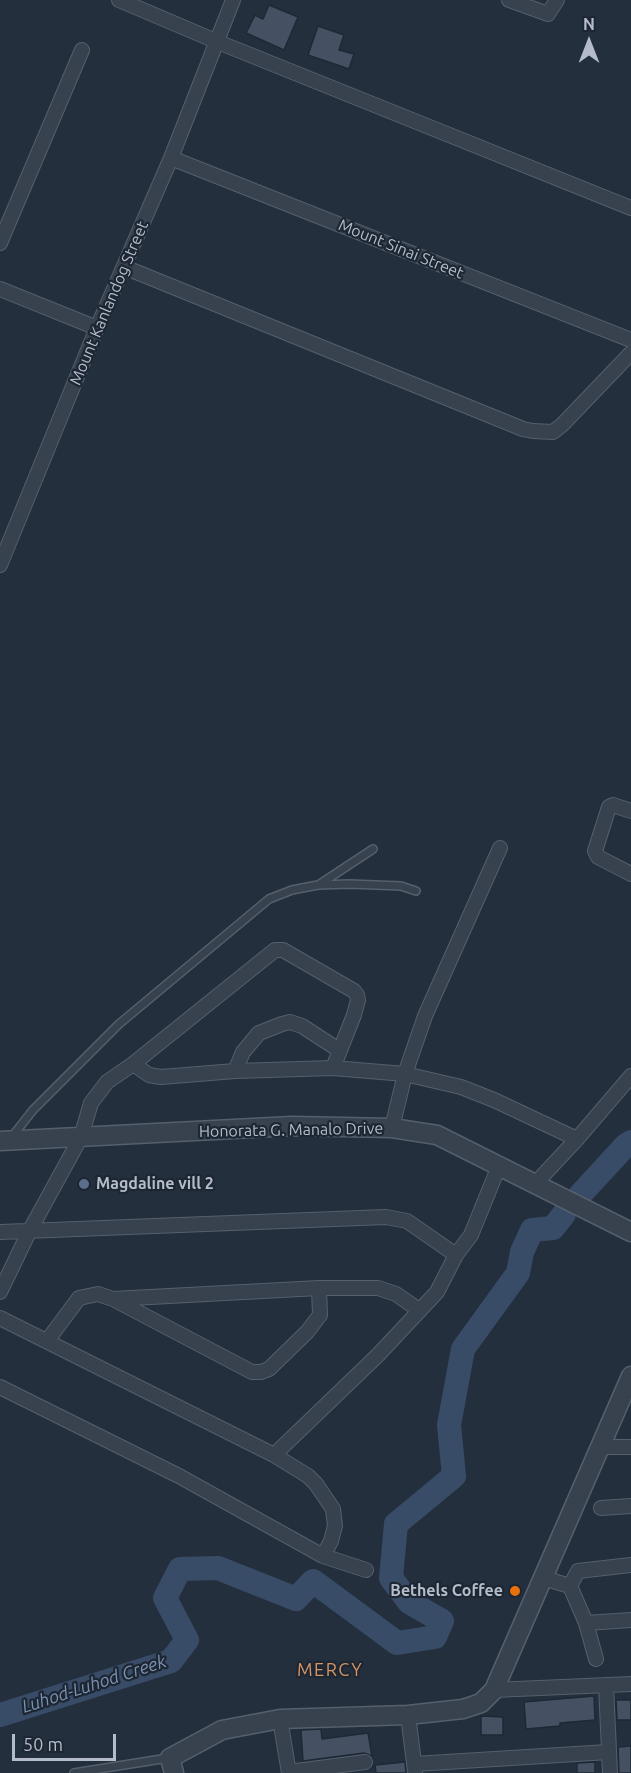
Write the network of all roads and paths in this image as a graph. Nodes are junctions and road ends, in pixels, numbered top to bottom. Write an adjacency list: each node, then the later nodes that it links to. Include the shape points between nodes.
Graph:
1 (119, 0): 5 (street)
2 (233, 0): 5 (street, Mount Kanlandog Street)
3 (509, 0): 4 (street, via 548,14)
4 (557, 0)
5 (218, 42): 7 (street, Mount Kanlandog Street); 8 (street)
6 (82, 50): 9 (street)
7 (171, 158): 10 (street, Mount Kanlandog Street); 13 (street, Mount Sinai Street)
8 (631, 208)
9 (0, 243)
10 (124, 267): 12 (street, Mount Kanlandog Street); 14 (street, via 523,429 544,433 561,425)
11 (0, 289): 12 (street)
12 (97, 328): 15 (street, Mount Kanlandog Street)
13 (631, 340)
14 (631, 353)
15 (0, 565)
16 (631, 811): 19 (street, via 609,807 595,851 598,857)
17 (500, 848): 26 (street, via 425,1016)
18 (373, 849): 20 (lane)
19 (631, 874)
20 (318, 885): 21 (lane, via 401,886); 31 (lane, via 269,899 119,1024)
21 (416, 891)
22 (339, 1050): 23 (street, via 357,1007 357,994 279,950); 24 (street); 25 (street, via 302,1026 282,1023 259,1033 243,1052)
23 (133, 1064): 25 (street, via 149,1075 161,1077); 29 (street, via 107,1082 91,1103)
24 (333, 1068): 25 (street); 26 (street)
25 (236, 1071)
26 (405, 1074): 28 (street); 30 (street, via 472,1091)
27 (631, 1076): 30 (street)
28 (392, 1128): 29 (street, Honorata G. Manalo Drive, via 292,1126); 32 (street, Honorata G. Manalo Drive, via 437,1136)
29 (81, 1137): 31 (street, Honorata G. Manalo Drive); 34 (street)
30 (577, 1139): 33 (street)
31 (5, 1141)
32 (499, 1166): 33 (street, Honorata G. Manalo Drive); 37 (street, via 471,1235)
33 (534, 1185): 36 (street, Honorata G. Manalo Drive)
34 (30, 1230): 35 (street); 37 (street, via 386,1217 407,1221); 39 (street)
35 (0, 1232)
36 (631, 1233)
37 (456, 1255): 41 (street, via 437,1292)
38 (319, 1288): 40 (street); 40 (street, via 320,1315 269,1369 261,1372 252,1372); 41 (street, via 378,1288 396,1294)
39 (0, 1292)
40 (113, 1299): 43 (street, via 98,1294 79,1298)
41 (419, 1310): 48 (street)
42 (0, 1318): 43 (street)
43 (47, 1341): 48 (street)
44 (631, 1376): 46 (street)
45 (0, 1387): 51 (street, via 179,1476)
46 (599, 1447): 47 (street); 54 (street)
47 (631, 1447)
48 (274, 1455): 51 (street, via 308,1476 333,1509 335,1526)
49 (631, 1506): 50 (street)
50 (601, 1508)
51 (323, 1556): 53 (street)
52 (631, 1565): 55 (street, via 578,1571)
53 (366, 1570)
54 (543, 1578): 55 (street); 61 (street)
55 (570, 1586): 57 (street)
56 (631, 1620): 57 (street)
57 (586, 1623): 58 (street)
58 (596, 1659)
59 (606, 1684): 60 (street); 61 (street); 64 (street)
60 (631, 1684)
61 (494, 1690): 62 (street, via 481,1702 463,1709)
62 (408, 1715): 63 (street); 67 (street)
63 (280, 1719): 66 (street, via 222,1730); 69 (street)
64 (608, 1752): 67 (street); 70 (street)
65 (365, 1762): 69 (street)
66 (172, 1765): 68 (lane)
67 (415, 1769)
68 (74, 1773)
69 (289, 1773)
70 (610, 1773)

